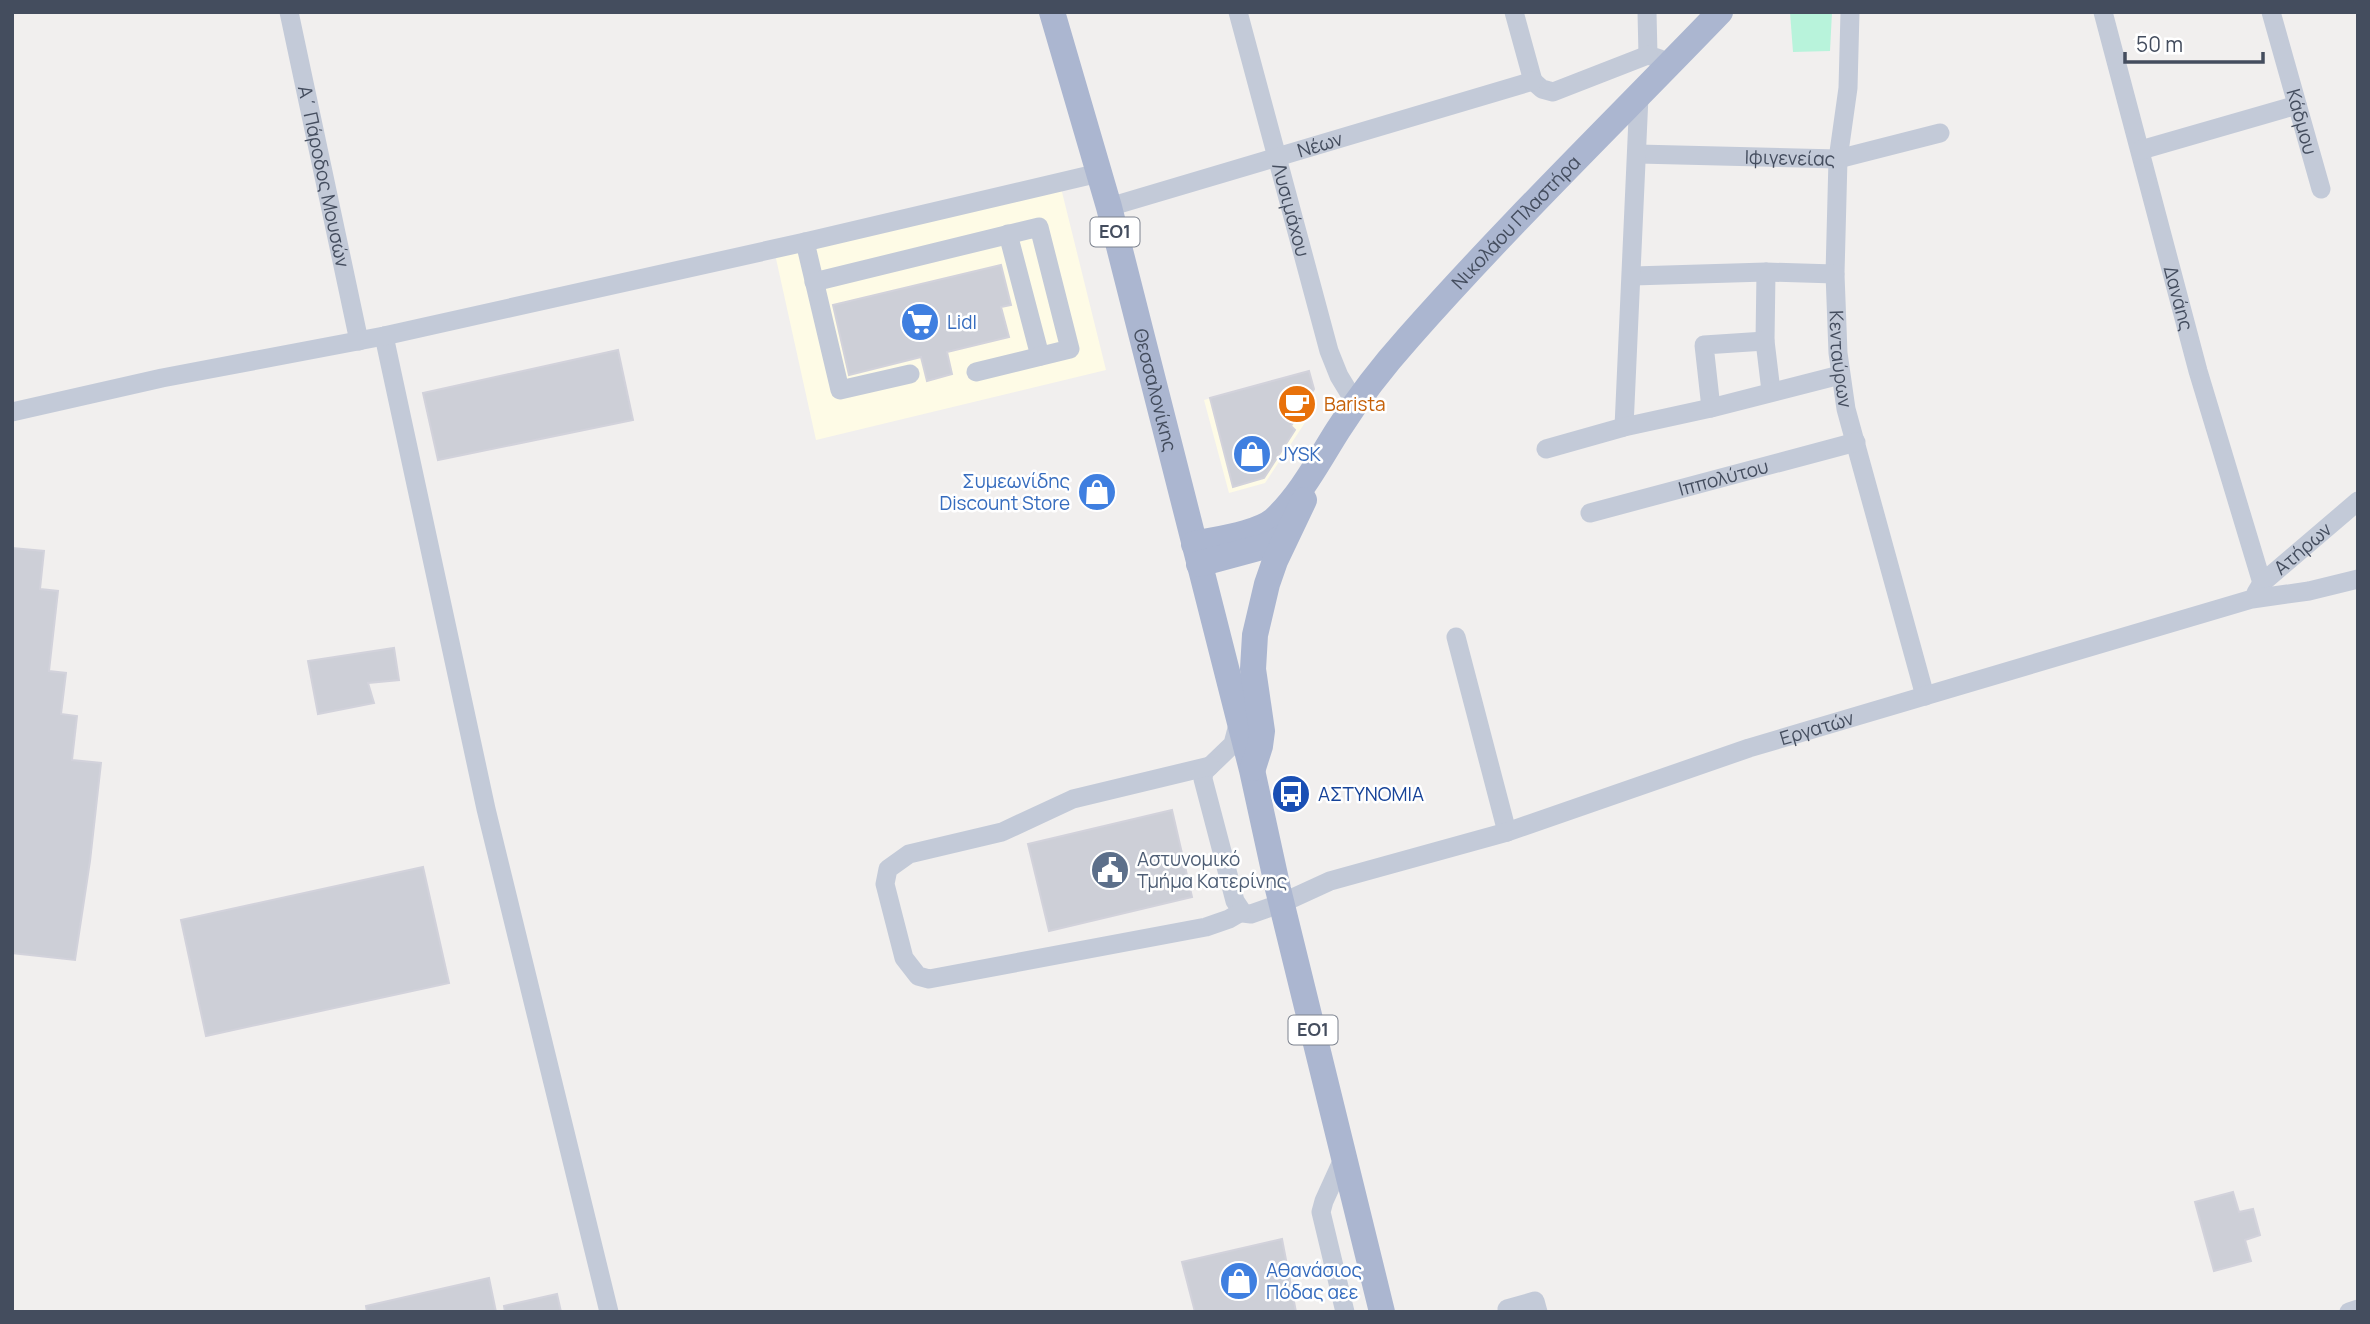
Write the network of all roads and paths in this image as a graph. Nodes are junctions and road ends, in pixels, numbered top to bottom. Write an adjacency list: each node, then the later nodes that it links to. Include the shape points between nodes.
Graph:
1 (289, 12): 29 (street, Α΄ Πάροδος Μουσών)
2 (1052, 12): 19 (main road, Θεσσαλονίκης / ΕΟ1)
3 (1238, 12): 17 (street, Λυσιμάχου)
4 (1514, 12): 11 (street)
5 (1647, 12): 10 (street)
6 (1720, 12): 10 (main road, Νικολάου Πλαστήρα)
7 (1850, 12): 18 (street, Κενταύρων, via 1848,88)
8 (2103, 12): 15 (street, Δανάης)
9 (2271, 12): 13 (street, Κάδμου)
10 (1660, 59): 11 (street, via 1553,92); 12 (main road, Νικολάου Πλαστήρα)
11 (1533, 81): 17 (street, Νέων)
12 (1639, 96): 16 (street); 36 (main road, Νικολάου Πλαστήρα, via 1408,338)
13 (2297, 105): 15 (street); 20 (street, Κάδμου)
14 (1941, 133): 18 (street, Ιφιγενείας)
15 (2141, 150): 48 (street, Δανάης)
16 (1638, 154): 18 (street, Ιφιγενείας); 26 (street)
17 (1276, 158): 21 (street, Νέων); 36 (street, Λυσιμάχου, via 1329,351)
18 (1838, 159): 25 (street, Κενταύρων)
19 (1099, 173): 21 (main road, Θεσσαλονίκης / ΕΟ1); 23 (street)
20 (2321, 189)
21 (1109, 208): 46 (main road, Θεσσαλονίκης / ΕΟ1)
22 (1008, 234): 27 (street); 31 (street); 31 (street, via 1039,227 1070,349)
23 (805, 243): 27 (street); 28 (street)
24 (1766, 272): 25 (street); 26 (street); 30 (street)
25 (1835, 274): 34 (street, Κενταύρων)
26 (1633, 276): 39 (street)
27 (814, 282): 33 (street, via 840,390)
28 (384, 335): 29 (street); 60 (street, via 486,810)
29 (359, 341): 38 (street)
30 (1765, 341): 35 (street); 37 (street, via 1703,345)
31 (1040, 356): 32 (street)
32 (976, 372)
33 (910, 374)
34 (1840, 375): 35 (street); 40 (street, Κενταύρων)
35 (1771, 391): 37 (street)
36 (1356, 404): 41 (main road, Νικολάου Πλαστήρα)
37 (1711, 408): 39 (street)
38 (12, 412)
39 (1624, 428): 42 (street)
40 (1856, 442): 44 (street, Ιππολύτου); 50 (street, Κενταύρων)
41 (1328, 447): 45 (main road, Νικολάου Πλαστήρα); 46 (main road, Νικολάου Πλαστήρα, via 1272,521)
42 (1546, 449)
43 (2358, 501): 48 (street, Ατήρων)
44 (1590, 513)
45 (1288, 533): 46 (main road, via 1269,545); 53 (main road, Νικολάου Πλαστήρα, via 1267,584 1255,635 1253,668 1262,731)
46 (1196, 554): 51 (main road, Θεσσαλονίκης / ΕΟ1)
47 (2358, 579): 48 (street, Εργατών, via 2308,591)
48 (2257, 591): 50 (street, Εργατών)
49 (1456, 637): 54 (street)
50 (1925, 696): 54 (street, Εργατών, via 1749,748)
51 (1239, 720): 52 (street, via 1233,744); 53 (main road, Θεσσαλονίκης / ΕΟ1)
52 (1210, 766): 56 (street, via 1203,779); 56 (street, Εργατών, via 1073,799 1002,832 909,855 888,869 885,884 904,958 918,976 929,979 1206,927)
53 (1252, 770): 55 (main road, ΕΟ1)
54 (1507, 832): 55 (street, Εργατών, via 1330,881)
55 (1282, 903): 56 (street, Εργατών, via 1251,914); 57 (main road, ΕΟ1)
56 (1241, 912)
57 (1344, 1157): 61 (street, via 1321,1212); 62 (main road, ΕΟ1)
58 (1507, 1309): 63 (street, via 1535,1301)
59 (2358, 1309): 64 (street)
60 (610, 1312)
61 (1345, 1312)
62 (1382, 1312)
63 (1538, 1312)
64 (2349, 1312)

